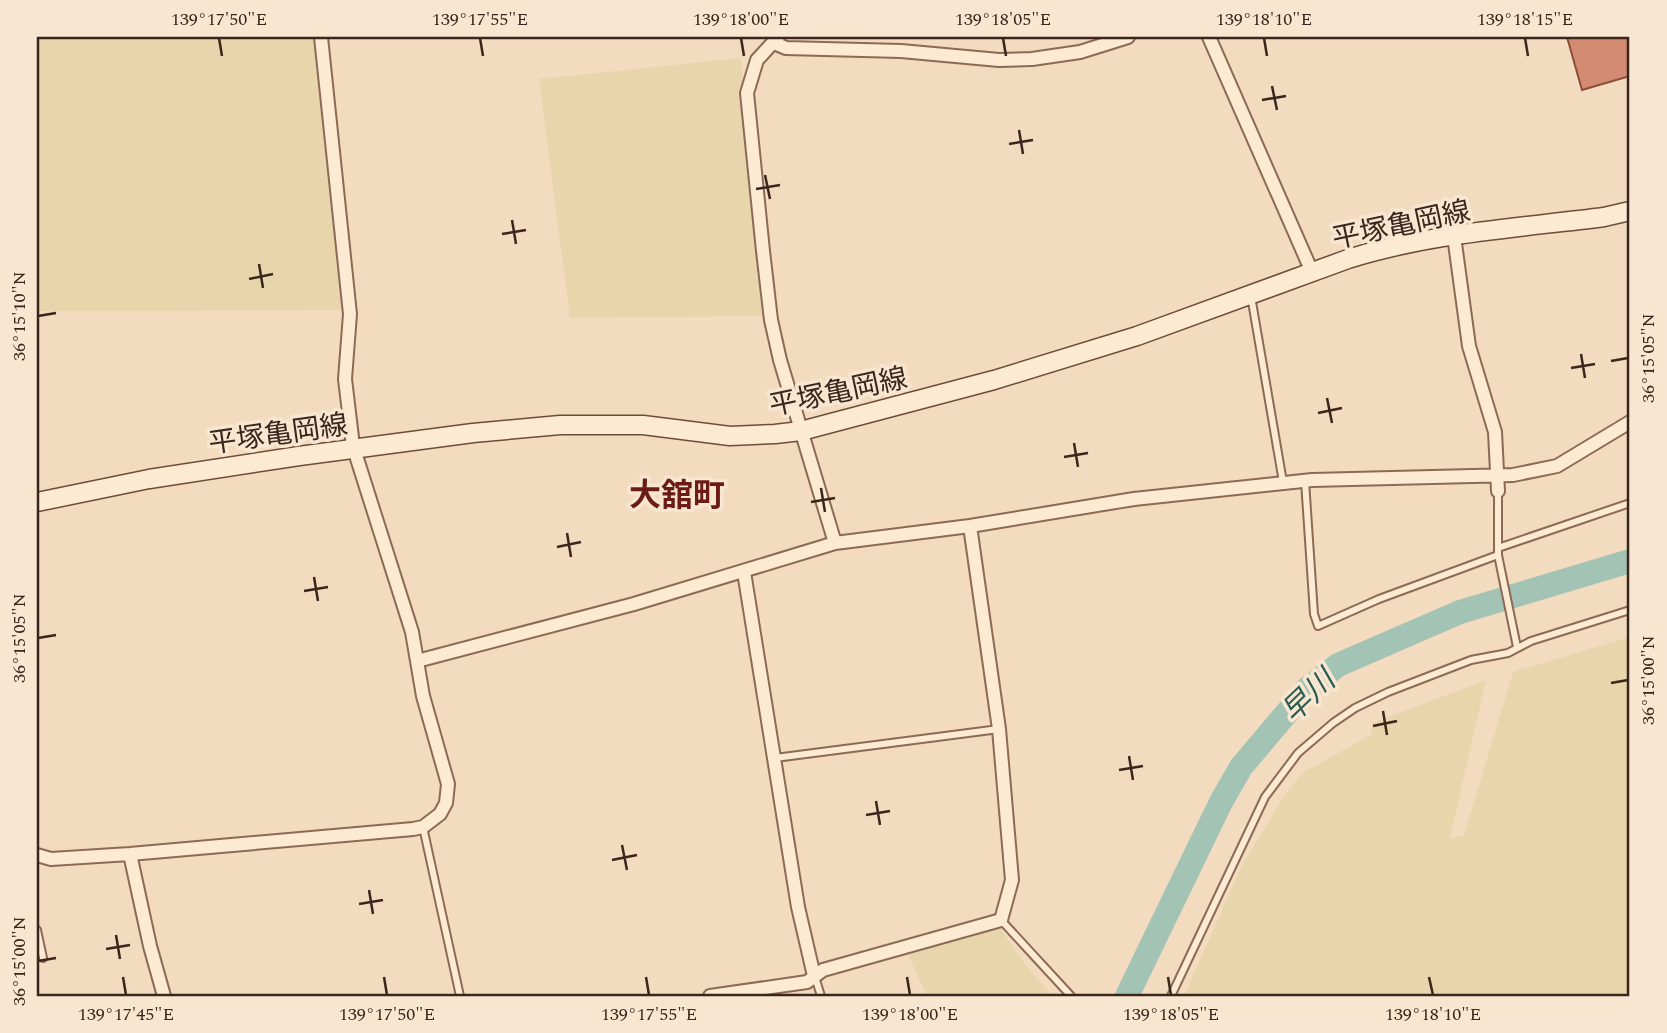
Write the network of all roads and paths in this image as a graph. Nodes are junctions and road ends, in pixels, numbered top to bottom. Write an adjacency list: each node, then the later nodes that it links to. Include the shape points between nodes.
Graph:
1 (321, 37): 11 (street, via 350,314 345,379)
2 (1128, 37): 4 (street, via 1080,52 999,60 786,48)
3 (1209, 37): 7 (street)
4 (776, 40): 10 (street, via 757,60 747,93 771,320)
5 (1630, 211): 6 (main road, 平塚亀岡線)
6 (1454, 236): 7 (main road, 平塚亀岡線, via 1383,248); 12 (street, via 1469,346 1494,432)
7 (1312, 272): 8 (main road, 平塚亀岡線)
8 (1251, 294): 10 (main road, 平塚亀岡線, via 1137,336 994,380); 14 (lane)
9 (1630, 422): 12 (street, via 1557,466)
10 (801, 431): 11 (main road, 平塚亀岡線, via 730,436 642,425 560,425); 19 (street)
11 (354, 449): 16 (main road, 平塚亀岡線, via 149,479); 24 (street)
12 (1498, 475): 13 (street); 15 (street)
13 (1305, 481): 14 (street); 20 (lane, via 1318,626)
14 (1283, 483): 18 (street, via 1134,499)
15 (1498, 491): 20 (lane)
16 (37, 502)
17 (1630, 503): 20 (lane)
18 (970, 526): 19 (street); 25 (street)
19 (835, 543): 21 (street)
20 (1498, 554): 23 (lane)
21 (744, 572): 24 (street); 26 (street)
22 (1630, 610): 23 (lane)
23 (1516, 644): 39 (lane, via 1508,653 1471,660 1388,692 1334,723 1298,753 1265,797)
24 (417, 661): 27 (street, via 448,784 440,814)
25 (999, 729): 26 (lane); 30 (street, via 1012,880)
26 (775, 758): 33 (street, via 797,907)
27 (423, 827): 28 (street); 35 (lane)
28 (130, 854): 29 (street, via 51,859); 34 (street)
29 (37, 855)
30 (1001, 920): 33 (street); 38 (lane)
31 (37, 930): 32 (lane)
32 (43, 958)
33 (814, 976): 36 (street, via 807,982); 37 (lane)
34 (164, 996)
35 (460, 996)
36 (710, 996)
37 (821, 996)
38 (1072, 996)
39 (1171, 996)

